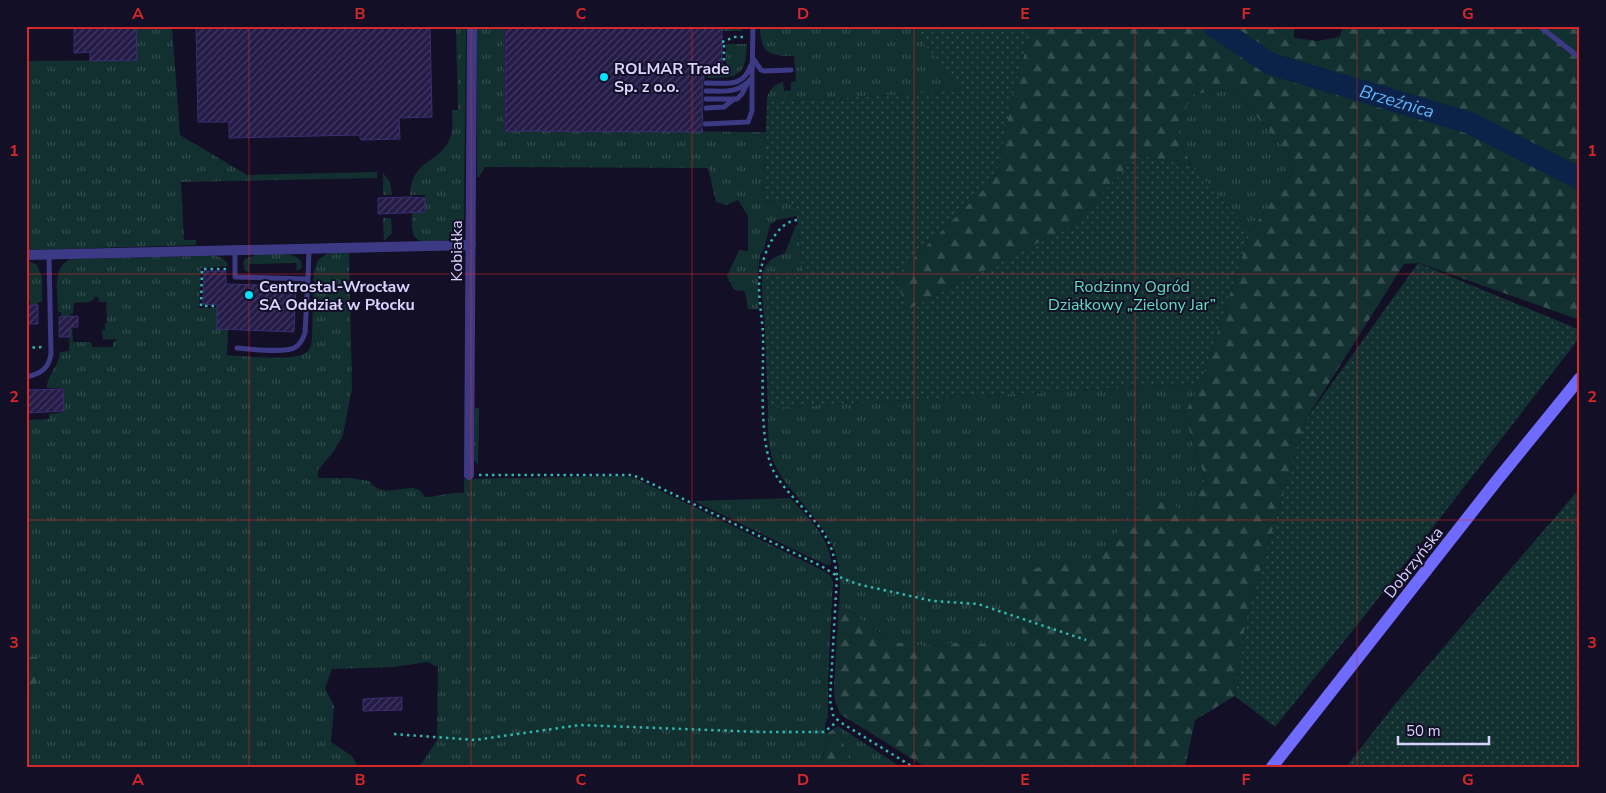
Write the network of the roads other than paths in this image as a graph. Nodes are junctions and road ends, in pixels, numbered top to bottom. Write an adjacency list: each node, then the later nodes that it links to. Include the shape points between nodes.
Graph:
1 (472, 26): 15 (street, Kobiałka)
2 (753, 26): 5 (lane)
3 (1539, 26): 4 (lane)
4 (1580, 58)
5 (754, 59): 6 (lane, via 764,71); 7 (lane); 8 (lane, via 740,81)
6 (791, 70)
7 (752, 78): 9 (lane); 14 (lane, via 752,111 748,122)
8 (706, 82)
9 (748, 83): 10 (lane, via 734,91); 12 (lane, via 742,94)
10 (706, 91)
11 (706, 99): 12 (lane)
12 (734, 99): 13 (lane, via 724,108)
13 (706, 108)
14 (705, 124)
15 (471, 245): 16 (street); 24 (street, Kobiałka)
16 (309, 248): 17 (street); 20 (lane)
17 (235, 250): 19 (street); 20 (lane, via 235,277)
18 (26, 255): 19 (street)
19 (49, 255): 22 (lane, via 50,363 45,370)
20 (308, 280): 21 (lane, via 305,333 299,345 285,350)
21 (238, 348)
22 (26, 377)
23 (1580, 378): 25 (main road, Dobrzyńska)
24 (469, 475)
25 (1272, 767)

